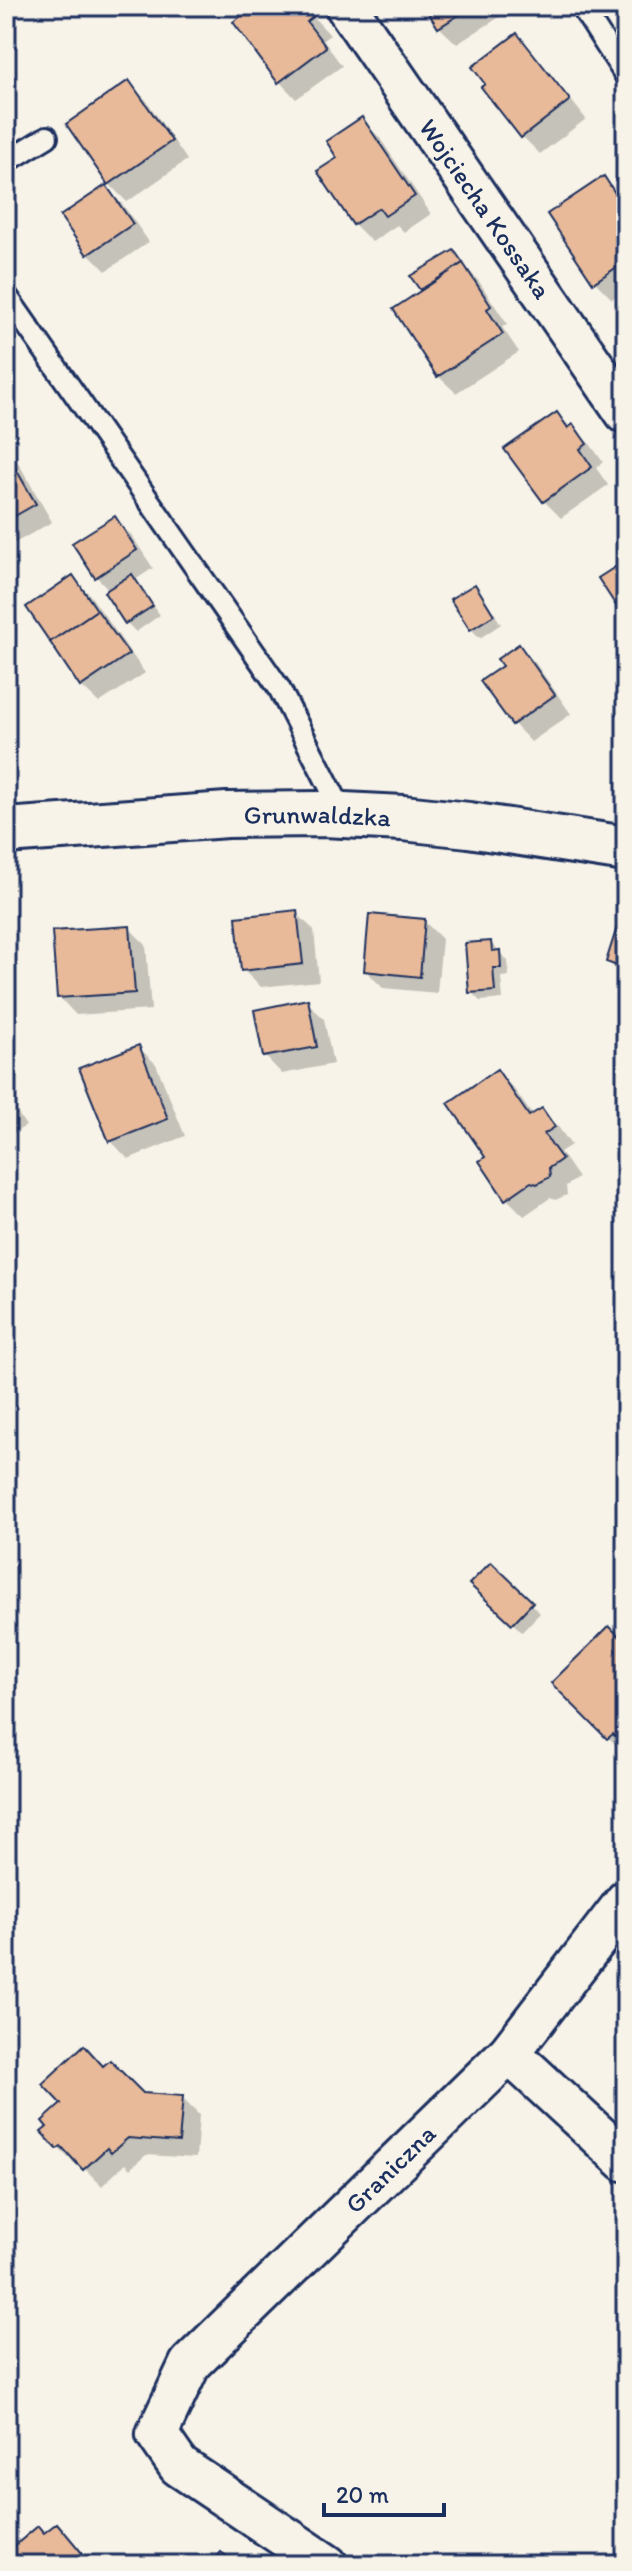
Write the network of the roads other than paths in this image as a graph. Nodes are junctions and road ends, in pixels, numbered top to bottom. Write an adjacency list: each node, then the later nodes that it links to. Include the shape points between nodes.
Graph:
1 (346, 6): 7 (street, Wojciecha Kossaka)
2 (581, 6): 3 (lane)
3 (626, 76)
4 (47, 137): 5 (lane)
5 (6, 162)
6 (6, 295): 8 (lane, via 279,688)
7 (626, 413)
8 (344, 815): 9 (street, Grunwaldzka, via 227,815); 10 (street, Grunwaldzka, via 469,825)
9 (6, 831)
10 (626, 849)
11 (626, 1901): 12 (street, Graniczna)
12 (509, 2053): 13 (street); 14 (street, Graniczna, via 190,2364 157,2434 179,2466)
13 (626, 2161)
14 (327, 2565)

